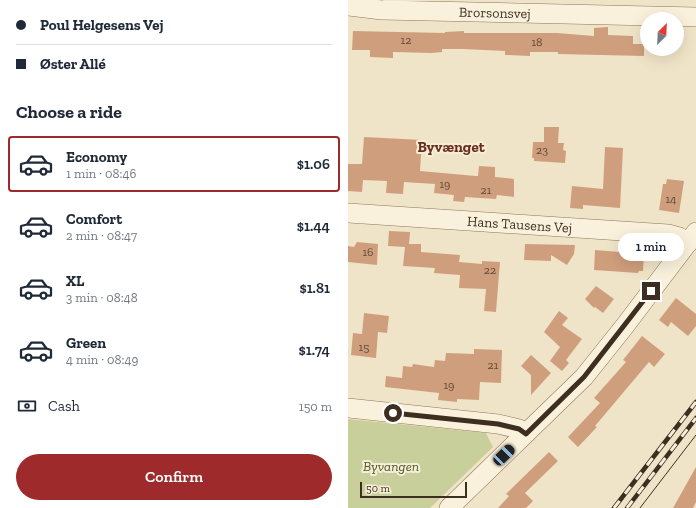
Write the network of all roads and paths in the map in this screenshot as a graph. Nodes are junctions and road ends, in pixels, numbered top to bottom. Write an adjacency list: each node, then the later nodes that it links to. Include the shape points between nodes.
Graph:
1 (348, 6): 2 (street, Brorsonsvej, via 382,10)
2 (547, 7): 3 (street, Brorsonsvej)
3 (696, 17)
4 (348, 213): 5 (street, Hans Tausens Vej)
5 (692, 237): 7 (street, via 584,377)
6 (348, 408): 7 (street, via 498,424 519,429)
7 (526, 434): 8 (street)
8 (449, 508)

